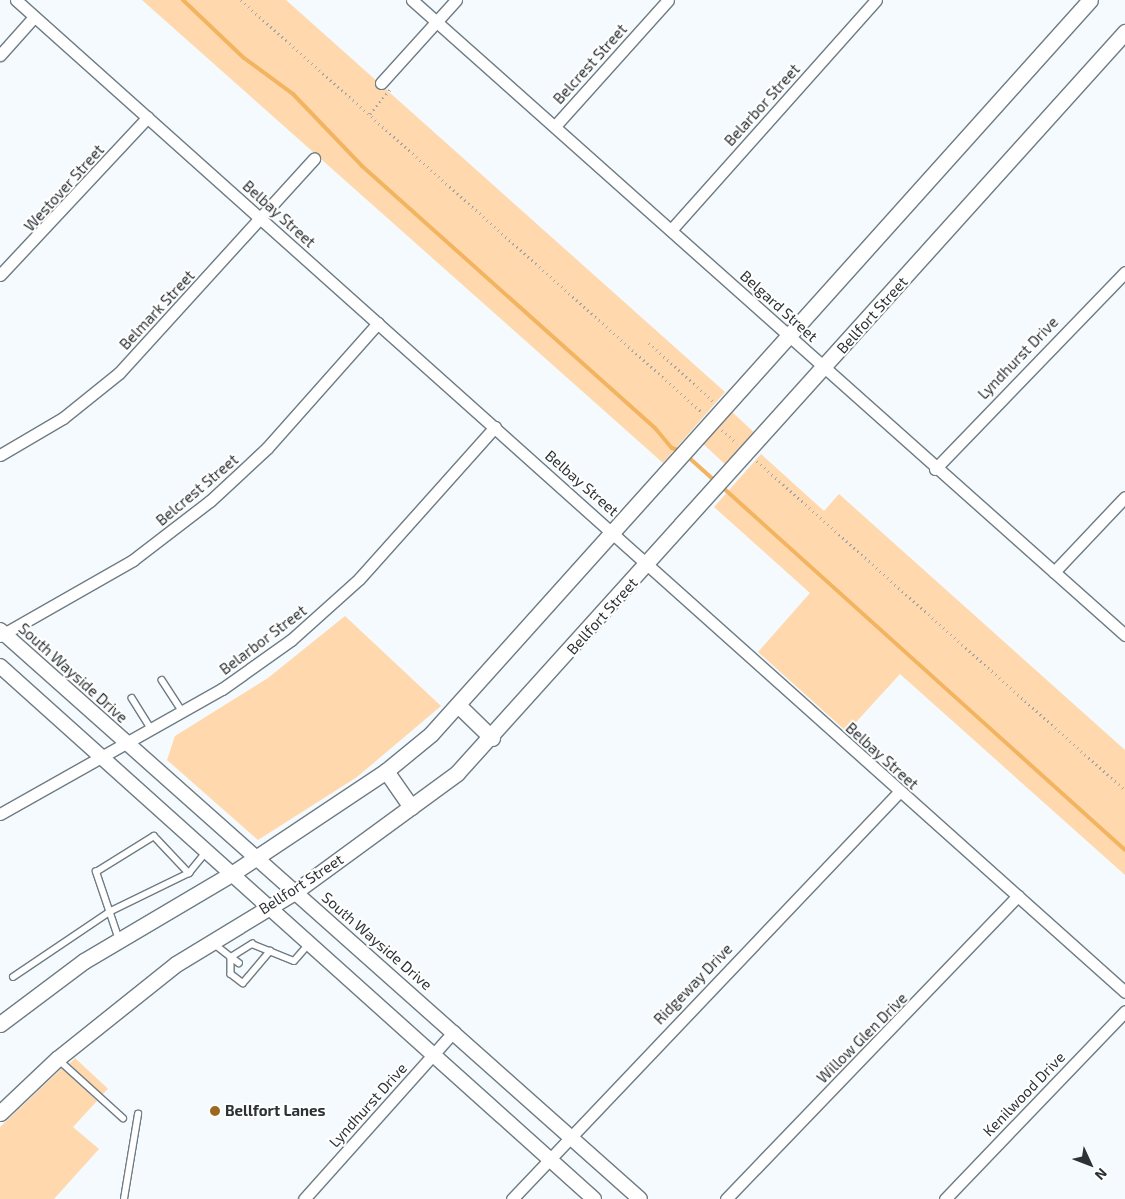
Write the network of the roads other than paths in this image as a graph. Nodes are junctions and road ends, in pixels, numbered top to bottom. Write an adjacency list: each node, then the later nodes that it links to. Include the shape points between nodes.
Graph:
1 (16, 0): 7 (street, Belbay Street)
2 (412, 0): 8 (street, Belgard Street)
3 (456, 0): 8 (street)
4 (668, 0): 13 (street, Belcrest Street)
5 (876, 0): 16 (street, Belarbor Street)
6 (1090, 0): 20 (main road)
7 (34, 17): 10 (street); 12 (street, Belbay Street)
8 (436, 22): 11 (street); 13 (street, Belgard Street)
9 (1125, 32): 21 (main road, Bellfort Street)
10 (0, 55)
11 (382, 82)
12 (148, 117): 15 (street, Belbay Street); 18 (street, Westover Street)
13 (555, 126): 16 (street, Belgard Street)
14 (314, 159): 15 (street, Belmark Street)
15 (261, 218): 19 (street, Belbay Street); 23 (street, Belmark Street, via 119,373 63,418)
16 (671, 230): 20 (street, Belgard Street)
17 (1125, 272): 24 (street, Lyndhurst Drive)
18 (0, 275)
19 (378, 323): 22 (street, Belbay Street); 29 (street, Belcrest Street, via 267,448 210,501 133,560)
20 (790, 336): 21 (street, Belgard Street); 26 (main road)
21 (825, 368): 24 (street, Belgard Street); 27 (main road, Bellfort Street)
22 (495, 427): 26 (street, Belbay Street); 35 (street, Belarbor Street, via 324,612 253,668)
23 (0, 455)
24 (935, 468): 28 (street, Belgard Street)
25 (1125, 497): 28 (street)
26 (615, 533): 27 (street, Belbay Street); 34 (main road)
27 (648, 564): 37 (main road, Bellfort Street); 41 (street, Belbay Street)
28 (1054, 572): 30 (street, Belgard Street)
29 (1, 633): 38 (street, South Wayside Drive)
30 (1125, 635)
31 (0, 666): 39 (street)
32 (162, 680): 35 (lane)
33 (132, 698): 36 (lane)
34 (459, 706): 37 (main road); 40 (main road)
35 (182, 712): 36 (street, Belarbor Street)
36 (152, 730): 38 (street, Belarbor Street)
37 (492, 738): 42 (main road, Bellfort Street, via 457,773)
38 (128, 744): 39 (street, Belarbor Street); 45 (street, South Wayside Drive)
39 (103, 756): 43 (street, Belarbor Street); 44 (street)
40 (386, 771): 42 (main road); 45 (main road)
41 (899, 792): 49 (street, Belbay Street); 68 (street, Ridgeway Drive)
42 (411, 807): 48 (main road, Bellfort Street)
43 (0, 814)
44 (208, 851): 46 (lane); 47 (street)
45 (257, 857): 47 (main road); 48 (street, South Wayside Drive)
46 (189, 873): 51 (lane); 51 (lane, via 154,836 96,872)
47 (232, 873): 50 (street); 52 (main road)
48 (296, 891): 50 (main road, Bellfort Street); 62 (street, South Wayside Drive)
49 (1018, 896): 59 (street, Belbay Street); 75 (street, Willow Glen Drive)
50 (270, 906): 53 (main road, Bellfort Street); 54 (street)
51 (111, 911): 52 (lane); 58 (lane)
52 (119, 942): 61 (main road, via 78,966)
53 (211, 942): 56 (lane); 64 (main road, Bellfort Street, via 176,964)
54 (311, 943): 55 (lane, via 294,961); 63 (street)
55 (270, 951): 56 (lane, via 252,944); 56 (lane, via 243,983 231,974)
56 (231, 957): 57 (lane)
57 (238, 963)
58 (13, 976)
59 (1125, 992)
60 (1125, 1011): 76 (street, Kenilwood Drive)
61 (0, 1024)
62 (454, 1031): 63 (street, Lyndhurst Drive); 68 (street, South Wayside Drive)
63 (434, 1054): 69 (street); 71 (street, Lyndhurst Drive)
64 (57, 1059): 65 (main road, Bellfort Street); 67 (lane)
65 (0, 1113)
66 (138, 1114): 70 (lane)
67 (123, 1118)
68 (569, 1136): 69 (street, Ridgeway Drive); 74 (street, South Wayside Drive)
69 (548, 1158): 72 (street, Ridgeway Drive); 73 (street)
70 (124, 1199)
71 (304, 1199)
72 (512, 1199)
73 (594, 1199)
74 (640, 1199)
75 (726, 1199)
76 (945, 1199)

